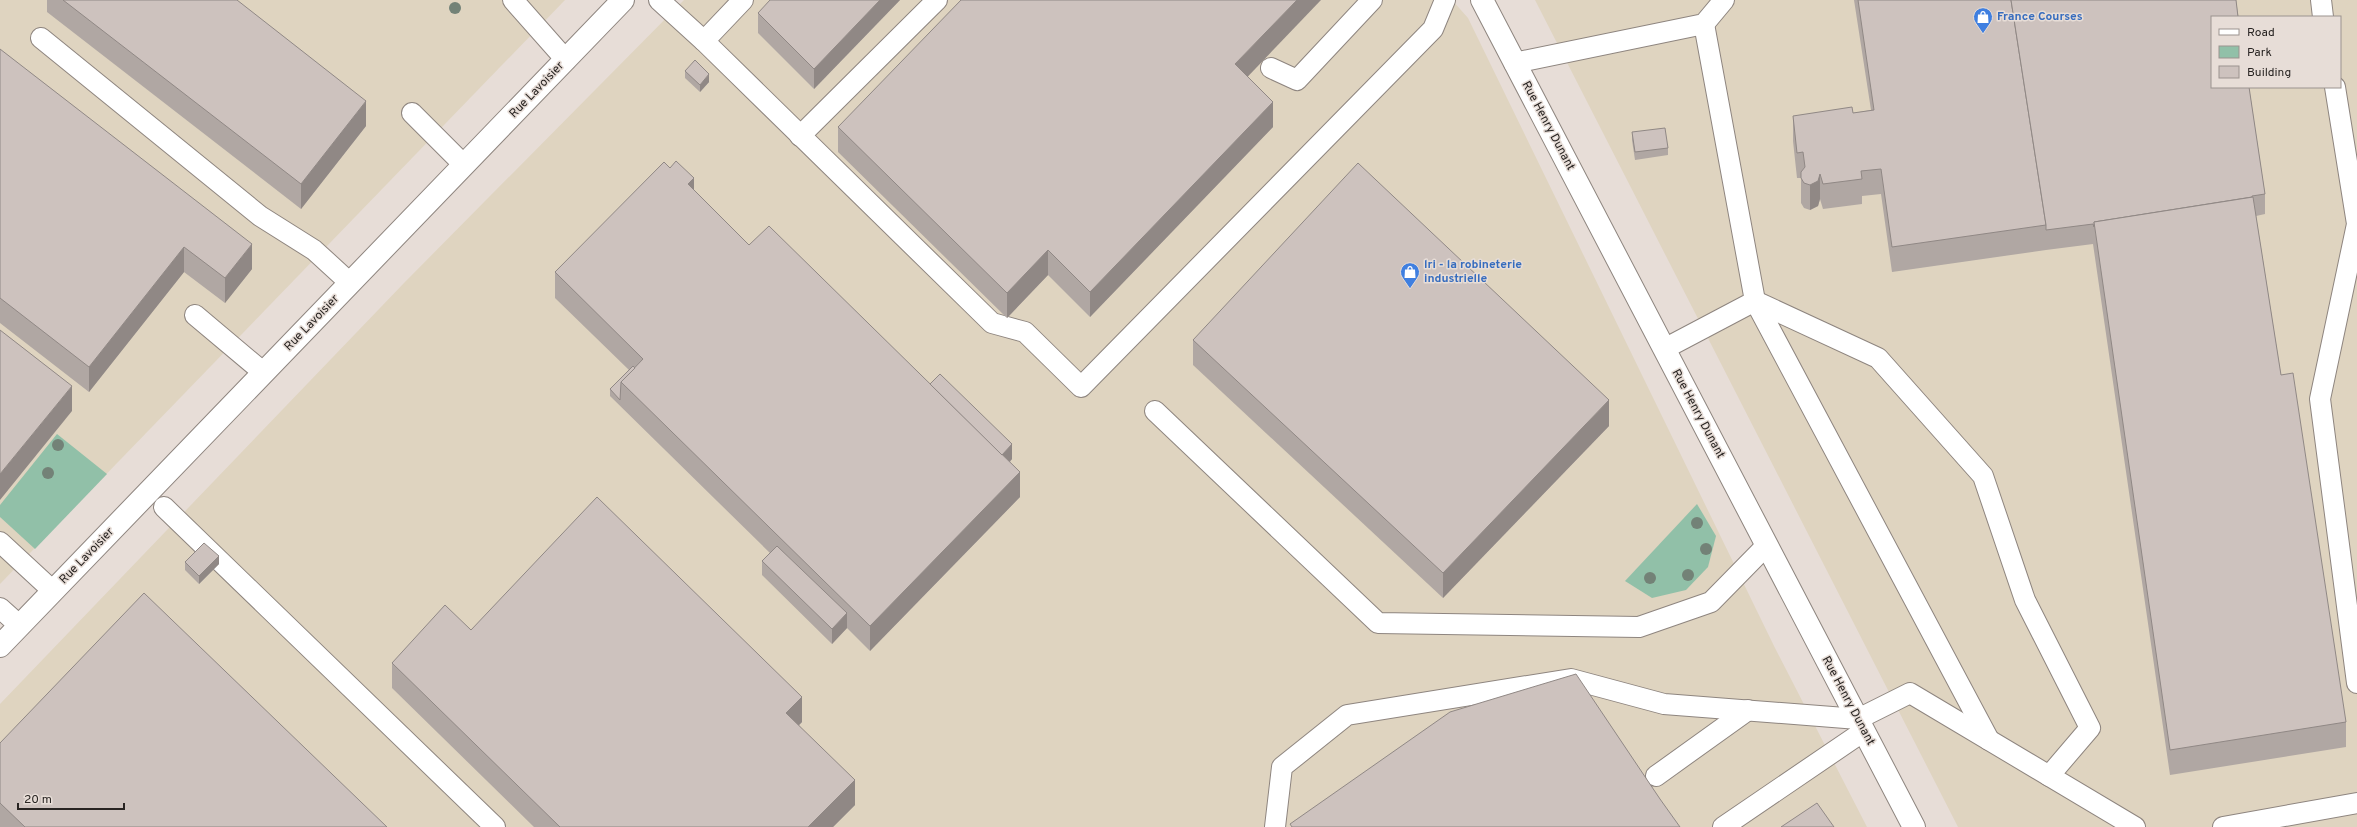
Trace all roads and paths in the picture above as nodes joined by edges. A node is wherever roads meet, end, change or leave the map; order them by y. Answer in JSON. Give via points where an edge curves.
{"nodes":[{"id":1,"x":513,"y":0,"type":"edge"},
{"id":2,"x":623,"y":0,"type":"edge"},
{"id":3,"x":659,"y":0,"type":"edge"},
{"id":4,"x":743,"y":0,"type":"edge"},
{"id":5,"x":937,"y":0,"type":"edge"},
{"id":6,"x":1372,"y":0,"type":"edge"},
{"id":7,"x":1445,"y":0,"type":"edge"},
{"id":8,"x":1482,"y":0,"type":"edge"},
{"id":9,"x":1724,"y":0,"type":"edge"},
{"id":10,"x":2321,"y":0,"type":"edge"},
{"id":11,"x":2323,"y":16,"type":"edge"},
{"id":12,"x":1704,"y":24,"type":"junction"},
{"id":13,"x":41,"y":38,"type":"dead end"},
{"id":14,"x":704,"y":41,"type":"junction"},
{"id":15,"x":566,"y":60,"type":"junction"},
{"id":16,"x":1514,"y":62,"type":"junction"},
{"id":17,"x":1271,"y":68,"type":"dead end"},
{"id":18,"x":2335,"y":88,"type":"edge"},
{"id":19,"x":412,"y":113,"type":"dead end"},
{"id":20,"x":800,"y":136,"type":"junction"},
{"id":21,"x":464,"y":165,"type":"junction"},
{"id":22,"x":350,"y":283,"type":"junction"},
{"id":23,"x":1755,"y":301,"type":"junction"},
{"id":24,"x":195,"y":315,"type":"dead end"},
{"id":25,"x":1664,"y":348,"type":"junction"},
{"id":26,"x":264,"y":373,"type":"junction"},
{"id":27,"x":1155,"y":411,"type":"dead end"},
{"id":28,"x":164,"y":507,"type":"dead end"},
{"id":29,"x":0,"y":542,"type":"edge"},
{"id":30,"x":1767,"y":545,"type":"junction"},
{"id":31,"x":53,"y":591,"type":"junction"},
{"id":32,"x":0,"y":608,"type":"edge"},
{"id":33,"x":20,"y":626,"type":"junction"},
{"id":34,"x":0,"y":646,"type":"edge"},
{"id":35,"x":2357,"y":683,"type":"edge"},
{"id":36,"x":1748,"y":710,"type":"junction"},
{"id":37,"x":1861,"y":725,"type":"junction"},
{"id":38,"x":1989,"y":740,"type":"junction"},
{"id":39,"x":1656,"y":776,"type":"dead end"},
{"id":40,"x":2049,"y":776,"type":"junction"},
{"id":41,"x":2357,"y":803,"type":"edge"},
{"id":42,"x":495,"y":827,"type":"edge"},
{"id":43,"x":1275,"y":827,"type":"edge"},
{"id":44,"x":1722,"y":827,"type":"edge"},
{"id":45,"x":1914,"y":827,"type":"edge"},
{"id":46,"x":2135,"y":827,"type":"edge"},
{"id":47,"x":2223,"y":827,"type":"edge"}],
"edges":[{"from":1,"to":15,"type":"lane"},
{"from":2,"to":15,"type":"street","name":"Rue Lavoisier"},
{"from":3,"to":14,"type":"lane"},
{"from":4,"to":14,"type":"lane"},
{"from":5,"to":20,"type":"lane"},
{"from":6,"to":17,"type":"lane","via":[[1297,80]]},
{"from":7,"to":20,"type":"lane","via":[[1433,29],[1081,387],[1025,332],[992,323]]},
{"from":8,"to":16,"type":"street","name":"Rue Henry Dunant"},
{"from":9,"to":12,"type":"lane"},
{"from":10,"to":11,"type":"lane"},
{"from":12,"to":16,"type":"lane"},
{"from":12,"to":23,"type":"lane"},
{"from":13,"to":22,"type":"lane","via":[[260,216],[314,250]]},
{"from":14,"to":20,"type":"lane"},
{"from":15,"to":21,"type":"street","name":"Rue Lavoisier"},
{"from":16,"to":25,"type":"street","name":"Rue Henry Dunant"},
{"from":18,"to":35,"type":"lane","via":[[2356,224],[2320,399]]},
{"from":19,"to":21,"type":"lane"},
{"from":21,"to":22,"type":"street","name":"Rue Lavoisier"},
{"from":22,"to":26,"type":"street","name":"Rue Lavoisier"},
{"from":23,"to":25,"type":"lane"},
{"from":23,"to":38,"type":"lane"},
{"from":23,"to":40,"type":"lane","via":[[1878,358],[1983,476],[2025,600],[2090,728]]},
{"from":24,"to":26,"type":"lane"},
{"from":25,"to":30,"type":"street","name":"Rue Henry Dunant"},
{"from":26,"to":31,"type":"street","name":"Rue Lavoisier"},
{"from":27,"to":30,"type":"lane","via":[[1378,623],[1639,628],[1711,602]]},
{"from":28,"to":42,"type":"lane"},
{"from":29,"to":31,"type":"lane"},
{"from":30,"to":37,"type":"street","name":"Rue Henry Dunant"},
{"from":31,"to":33,"type":"street","name":"Rue Lavoisier"},
{"from":32,"to":33,"type":"lane"},
{"from":33,"to":34,"type":"street","name":"Rue Lavoisier"},
{"from":36,"to":37,"type":"lane"},
{"from":36,"to":39,"type":"lane"},
{"from":36,"to":43,"type":"lane","via":[[1664,704],[1571,679],[1347,715],[1282,767]]},
{"from":37,"to":38,"type":"lane","via":[[1910,693]]},
{"from":37,"to":44,"type":"lane"},
{"from":37,"to":45,"type":"street","name":"Rue Henry Dunant"},
{"from":38,"to":40,"type":"lane"},
{"from":40,"to":46,"type":"lane"},
{"from":41,"to":47,"type":"lane"}]}
